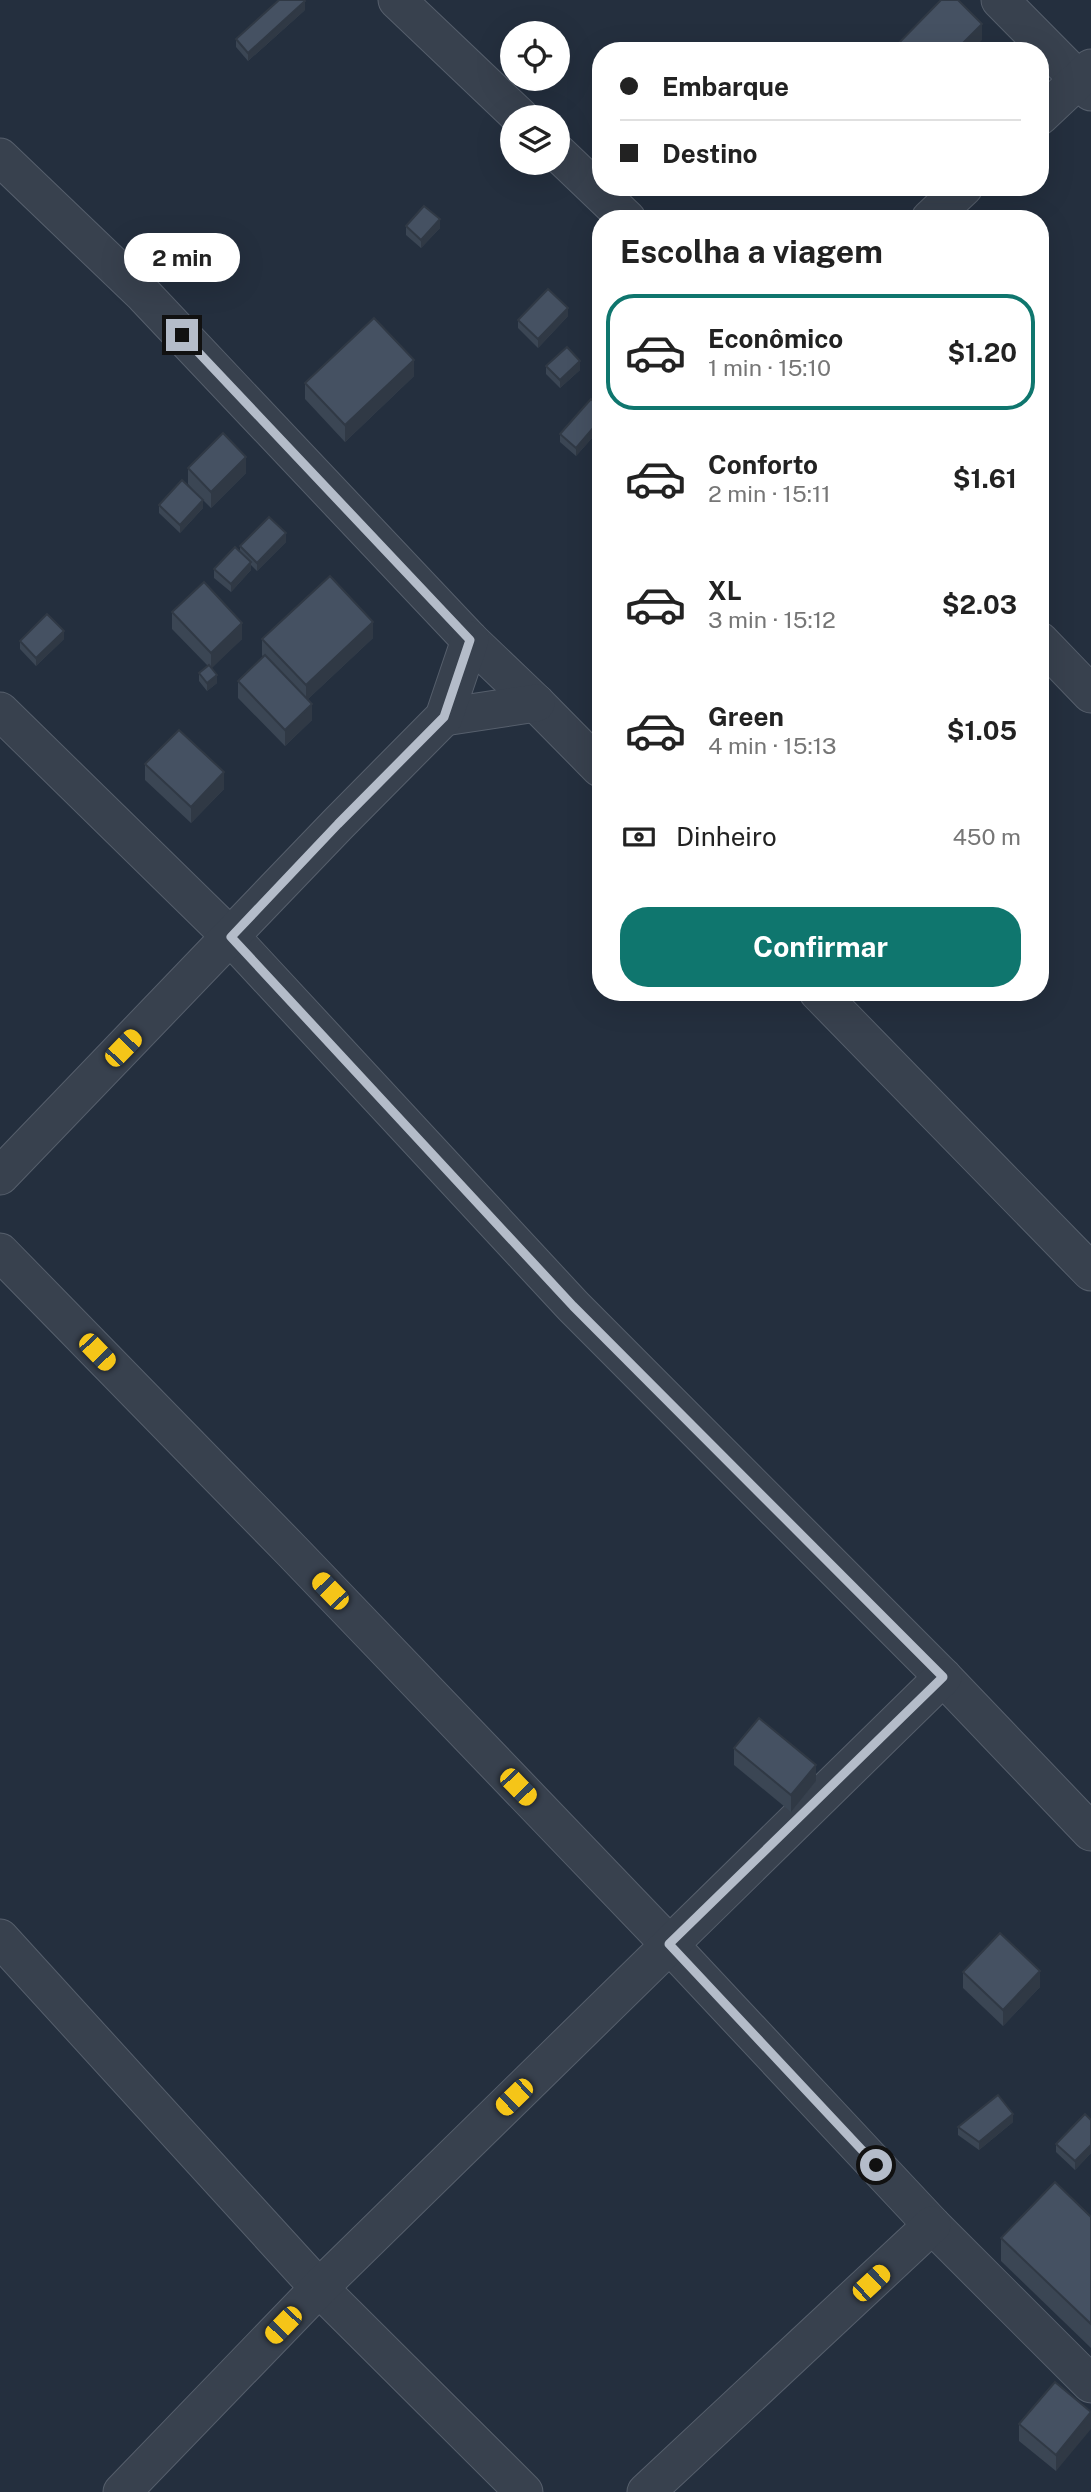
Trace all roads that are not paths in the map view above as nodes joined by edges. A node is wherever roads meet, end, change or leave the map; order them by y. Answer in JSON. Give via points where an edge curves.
{"nodes":[{"id":1,"x":397,"y":0,"type":"edge"},
{"id":2,"x":1000,"y":0,"type":"edge"},
{"id":3,"x":1046,"y":42,"type":"edge"},
{"id":4,"x":1049,"y":44,"type":"edge"},
{"id":5,"x":1087,"y":79,"type":"edge"},
{"id":6,"x":507,"y":105,"type":"edge"},
{"id":7,"x":1049,"y":109,"type":"edge"},
{"id":8,"x":0,"y":157,"type":"edge"},
{"id":9,"x":570,"y":164,"type":"edge"},
{"id":10,"x":592,"y":186,"type":"edge"},
{"id":11,"x":603,"y":196,"type":"edge"},
{"id":12,"x":954,"y":196,"type":"edge"},
{"id":13,"x":618,"y":210,"type":"edge"},
{"id":14,"x":940,"y":210,"type":"edge"},
{"id":15,"x":470,"y":640,"type":"junction"},
{"id":16,"x":1049,"y":650,"type":"edge"},
{"id":17,"x":1091,"y":694,"type":"edge"},
{"id":18,"x":536,"y":703,"type":"junction"},
{"id":19,"x":0,"y":711,"type":"edge"},
{"id":20,"x":444,"y":717,"type":"junction"},
{"id":21,"x":592,"y":760,"type":"edge"},
{"id":22,"x":231,"y":937,"type":"junction"},
{"id":23,"x":827,"y":1001,"type":"edge"},
{"id":24,"x":0,"y":1176,"type":"edge"},
{"id":25,"x":0,"y":1252,"type":"edge"},
{"id":26,"x":1091,"y":1272,"type":"edge"},
{"id":27,"x":943,"y":1677,"type":"junction"},
{"id":28,"x":1091,"y":1832,"type":"edge"},
{"id":29,"x":0,"y":1938,"type":"edge"},
{"id":30,"x":669,"y":1944,"type":"junction"},
{"id":31,"x":932,"y":2225,"type":"junction"},
{"id":32,"x":319,"y":2288,"type":"junction"},
{"id":33,"x":1091,"y":2385,"type":"edge"},
{"id":34,"x":122,"y":2492,"type":"edge"},
{"id":35,"x":524,"y":2492,"type":"edge"},
{"id":36,"x":646,"y":2492,"type":"edge"}],
"edges":[{"from":1,"to":6,"type":"street"},
{"from":2,"to":3,"type":"street"},
{"from":4,"to":5,"type":"street"},
{"from":5,"to":7,"type":"street"},
{"from":8,"to":15,"type":"street","via":[[144,295]]},
{"from":9,"to":10,"type":"street"},
{"from":11,"to":13,"type":"street"},
{"from":12,"to":14,"type":"street"},
{"from":15,"to":18,"type":"street"},
{"from":15,"to":20,"type":"street"},
{"from":16,"to":17,"type":"street"},
{"from":18,"to":20,"type":"street"},
{"from":18,"to":21,"type":"street"},
{"from":19,"to":22,"type":"street"},
{"from":20,"to":22,"type":"street"},
{"from":22,"to":24,"type":"street"},
{"from":22,"to":27,"type":"street","via":[[573,1306]]},
{"from":23,"to":26,"type":"street"},
{"from":25,"to":30,"type":"street"},
{"from":27,"to":28,"type":"street"},
{"from":27,"to":30,"type":"street"},
{"from":29,"to":32,"type":"street"},
{"from":30,"to":31,"type":"street"},
{"from":30,"to":32,"type":"street"},
{"from":31,"to":33,"type":"street"},
{"from":31,"to":36,"type":"street"},
{"from":32,"to":34,"type":"street"},
{"from":32,"to":35,"type":"street"}]}
